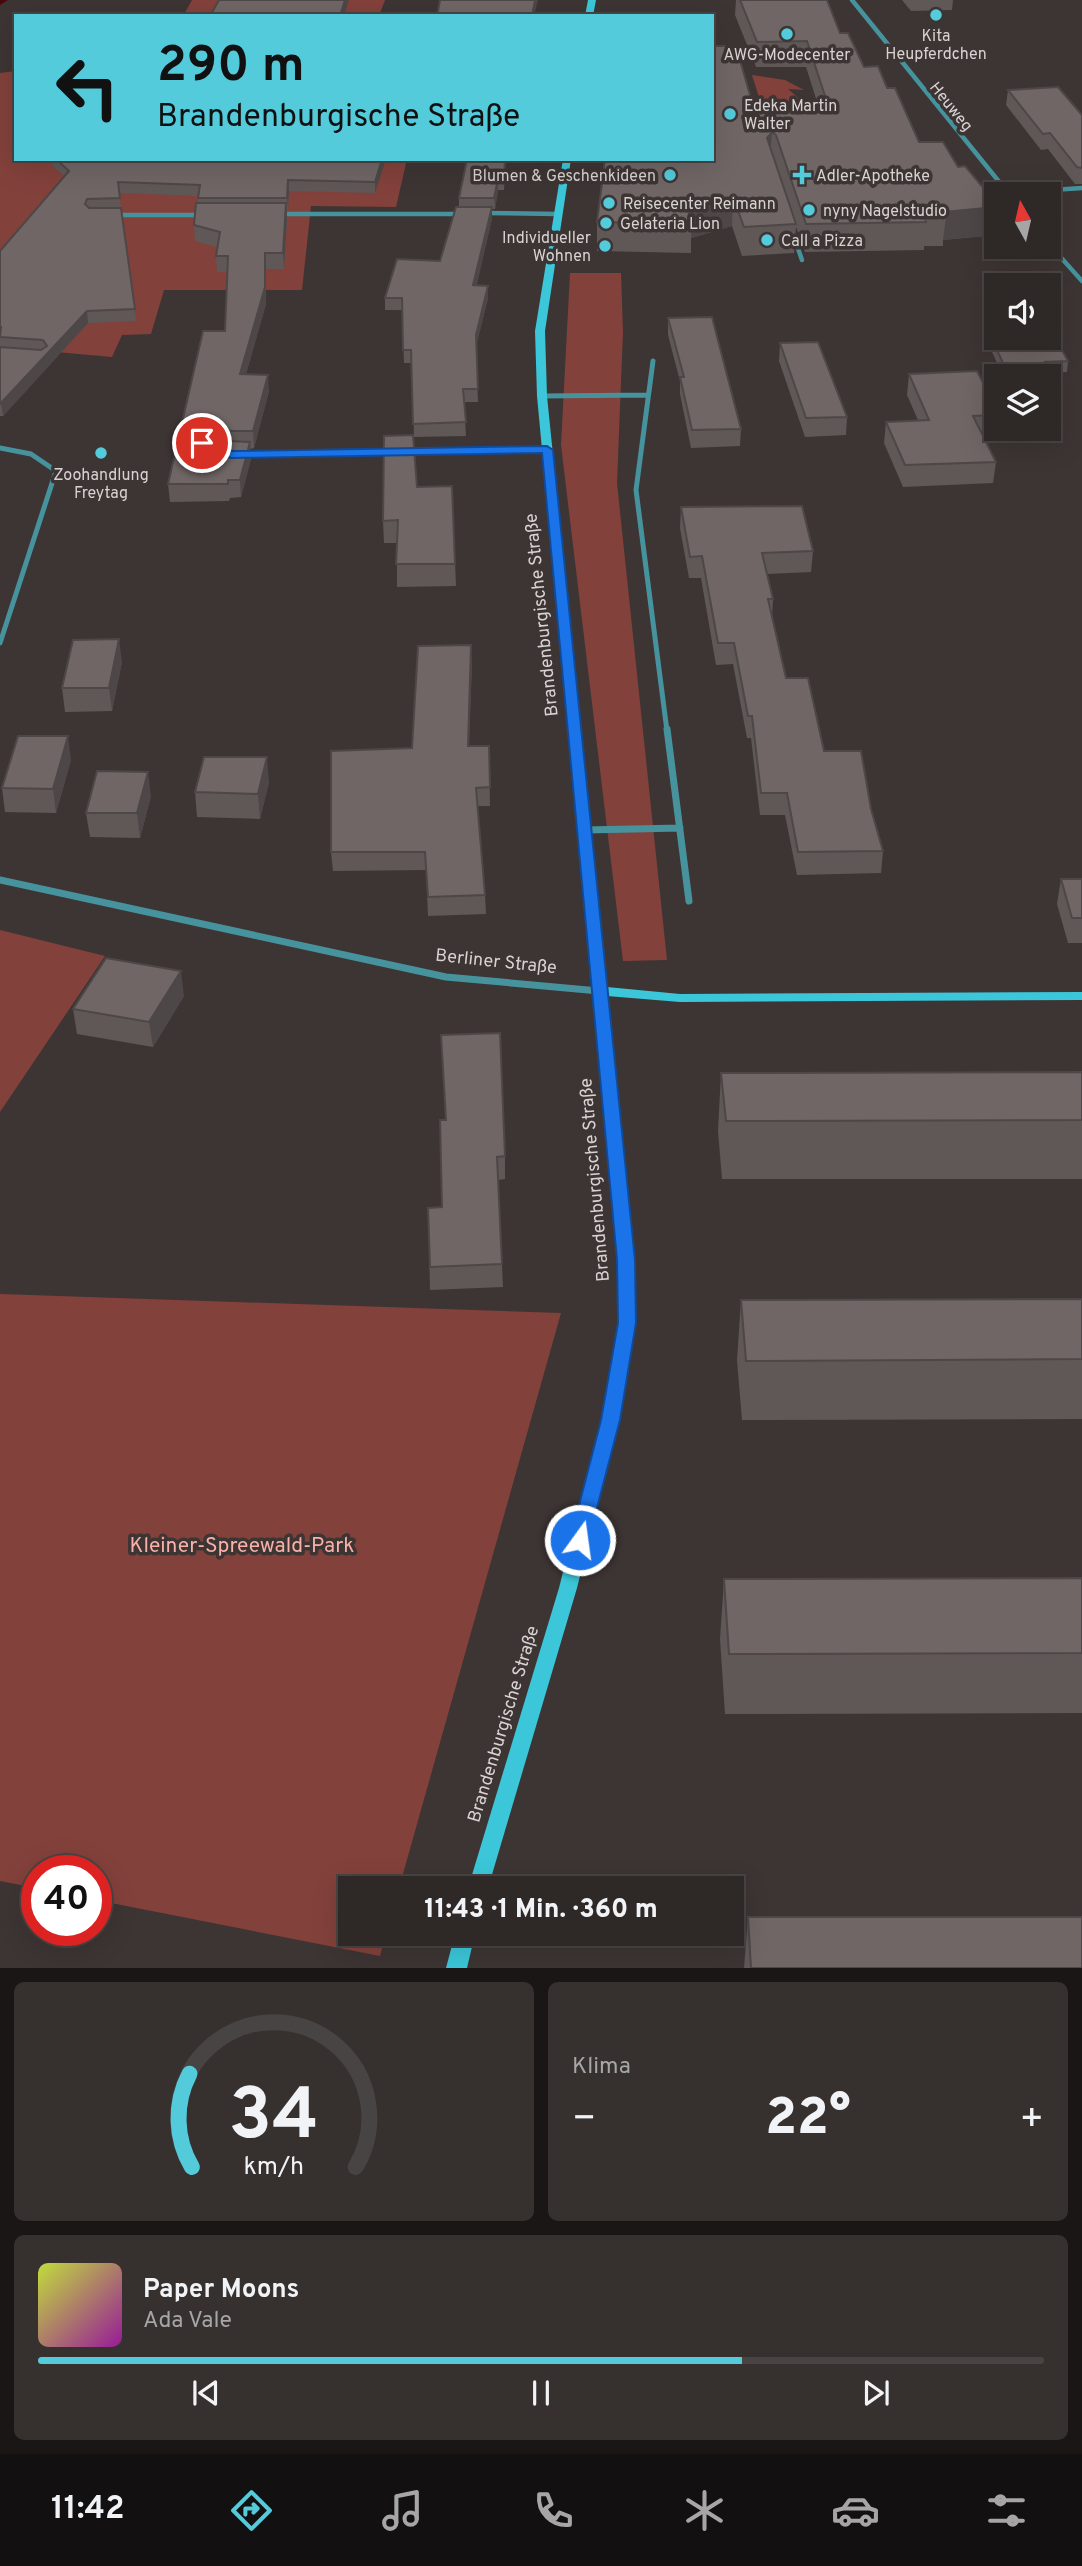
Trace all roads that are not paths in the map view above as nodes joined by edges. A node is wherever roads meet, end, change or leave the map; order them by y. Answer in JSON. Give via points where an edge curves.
{"nodes":[{"id":1,"x":852,"y":0,"type":"edge"},
{"id":2,"x":568,"y":161,"type":"edge"},
{"id":3,"x":999,"y":182,"type":"edge"},
{"id":4,"x":1082,"y":188,"type":"edge"},
{"id":5,"x":1061,"y":190,"type":"edge"},
{"id":6,"x":266,"y":214,"type":"edge"},
{"id":7,"x":558,"y":214,"type":"junction"},
{"id":8,"x":103,"y":215,"type":"edge"},
{"id":9,"x":215,"y":215,"type":"edge"},
{"id":10,"x":791,"y":228,"type":"edge"},
{"id":11,"x":1061,"y":258,"type":"edge"},
{"id":12,"x":802,"y":260,"type":"dead end"},
{"id":13,"x":1082,"y":281,"type":"edge"},
{"id":14,"x":653,"y":361,"type":"dead end"},
{"id":15,"x":648,"y":395,"type":"junction"},
{"id":16,"x":542,"y":396,"type":"junction"},
{"id":17,"x":0,"y":448,"type":"edge"},
{"id":18,"x":547,"y":450,"type":"junction"},
{"id":19,"x":231,"y":454,"type":"edge"},
{"id":20,"x":0,"y":643,"type":"edge"},
{"id":21,"x":680,"y":828,"type":"junction"},
{"id":22,"x":586,"y":830,"type":"junction"},
{"id":23,"x":0,"y":880,"type":"edge"},
{"id":24,"x":689,"y":901,"type":"dead end"},
{"id":25,"x":599,"y":991,"type":"junction"},
{"id":26,"x":1082,"y":996,"type":"edge"},
{"id":27,"x":482,"y":1876,"type":"edge"},
{"id":28,"x":462,"y":1946,"type":"edge"},
{"id":29,"x":456,"y":1968,"type":"edge"}],
"edges":[{"from":1,"to":3,"type":"street","name":"Heuweg"},
{"from":2,"to":7,"type":"street","name":"Brandenburgische Straße"},
{"from":4,"to":5,"type":"street","name":"Heuweg"},
{"from":6,"to":7,"type":"street"},
{"from":7,"to":16,"type":"street","name":"Brandenburgische Straße","via":[[540,331]]},
{"from":8,"to":9,"type":"street"},
{"from":10,"to":12,"type":"street"},
{"from":11,"to":13,"type":"street"},
{"from":14,"to":15,"type":"street"},
{"from":15,"to":16,"type":"street"},
{"from":15,"to":21,"type":"street","via":[[636,490]]},
{"from":16,"to":18,"type":"street","name":"Brandenburgische Straße"},
{"from":17,"to":20,"type":"street","via":[[31,454],[56,471]]},
{"from":18,"to":19,"type":"street"},
{"from":18,"to":22,"type":"street","name":"Brandenburgische Straße"},
{"from":21,"to":22,"type":"street"},
{"from":21,"to":24,"type":"street"},
{"from":22,"to":25,"type":"street","name":"Brandenburgische Straße"},
{"from":23,"to":25,"type":"street","name":"Berliner Straße","via":[[446,977]]},
{"from":25,"to":26,"type":"street","name":"Berliner Straße","via":[[681,998]]},
{"from":25,"to":27,"type":"street","name":"Brandenburgische Straße","via":[[626,1260],[627,1323],[610,1420],[568,1588]]},
{"from":28,"to":29,"type":"street"}]}
